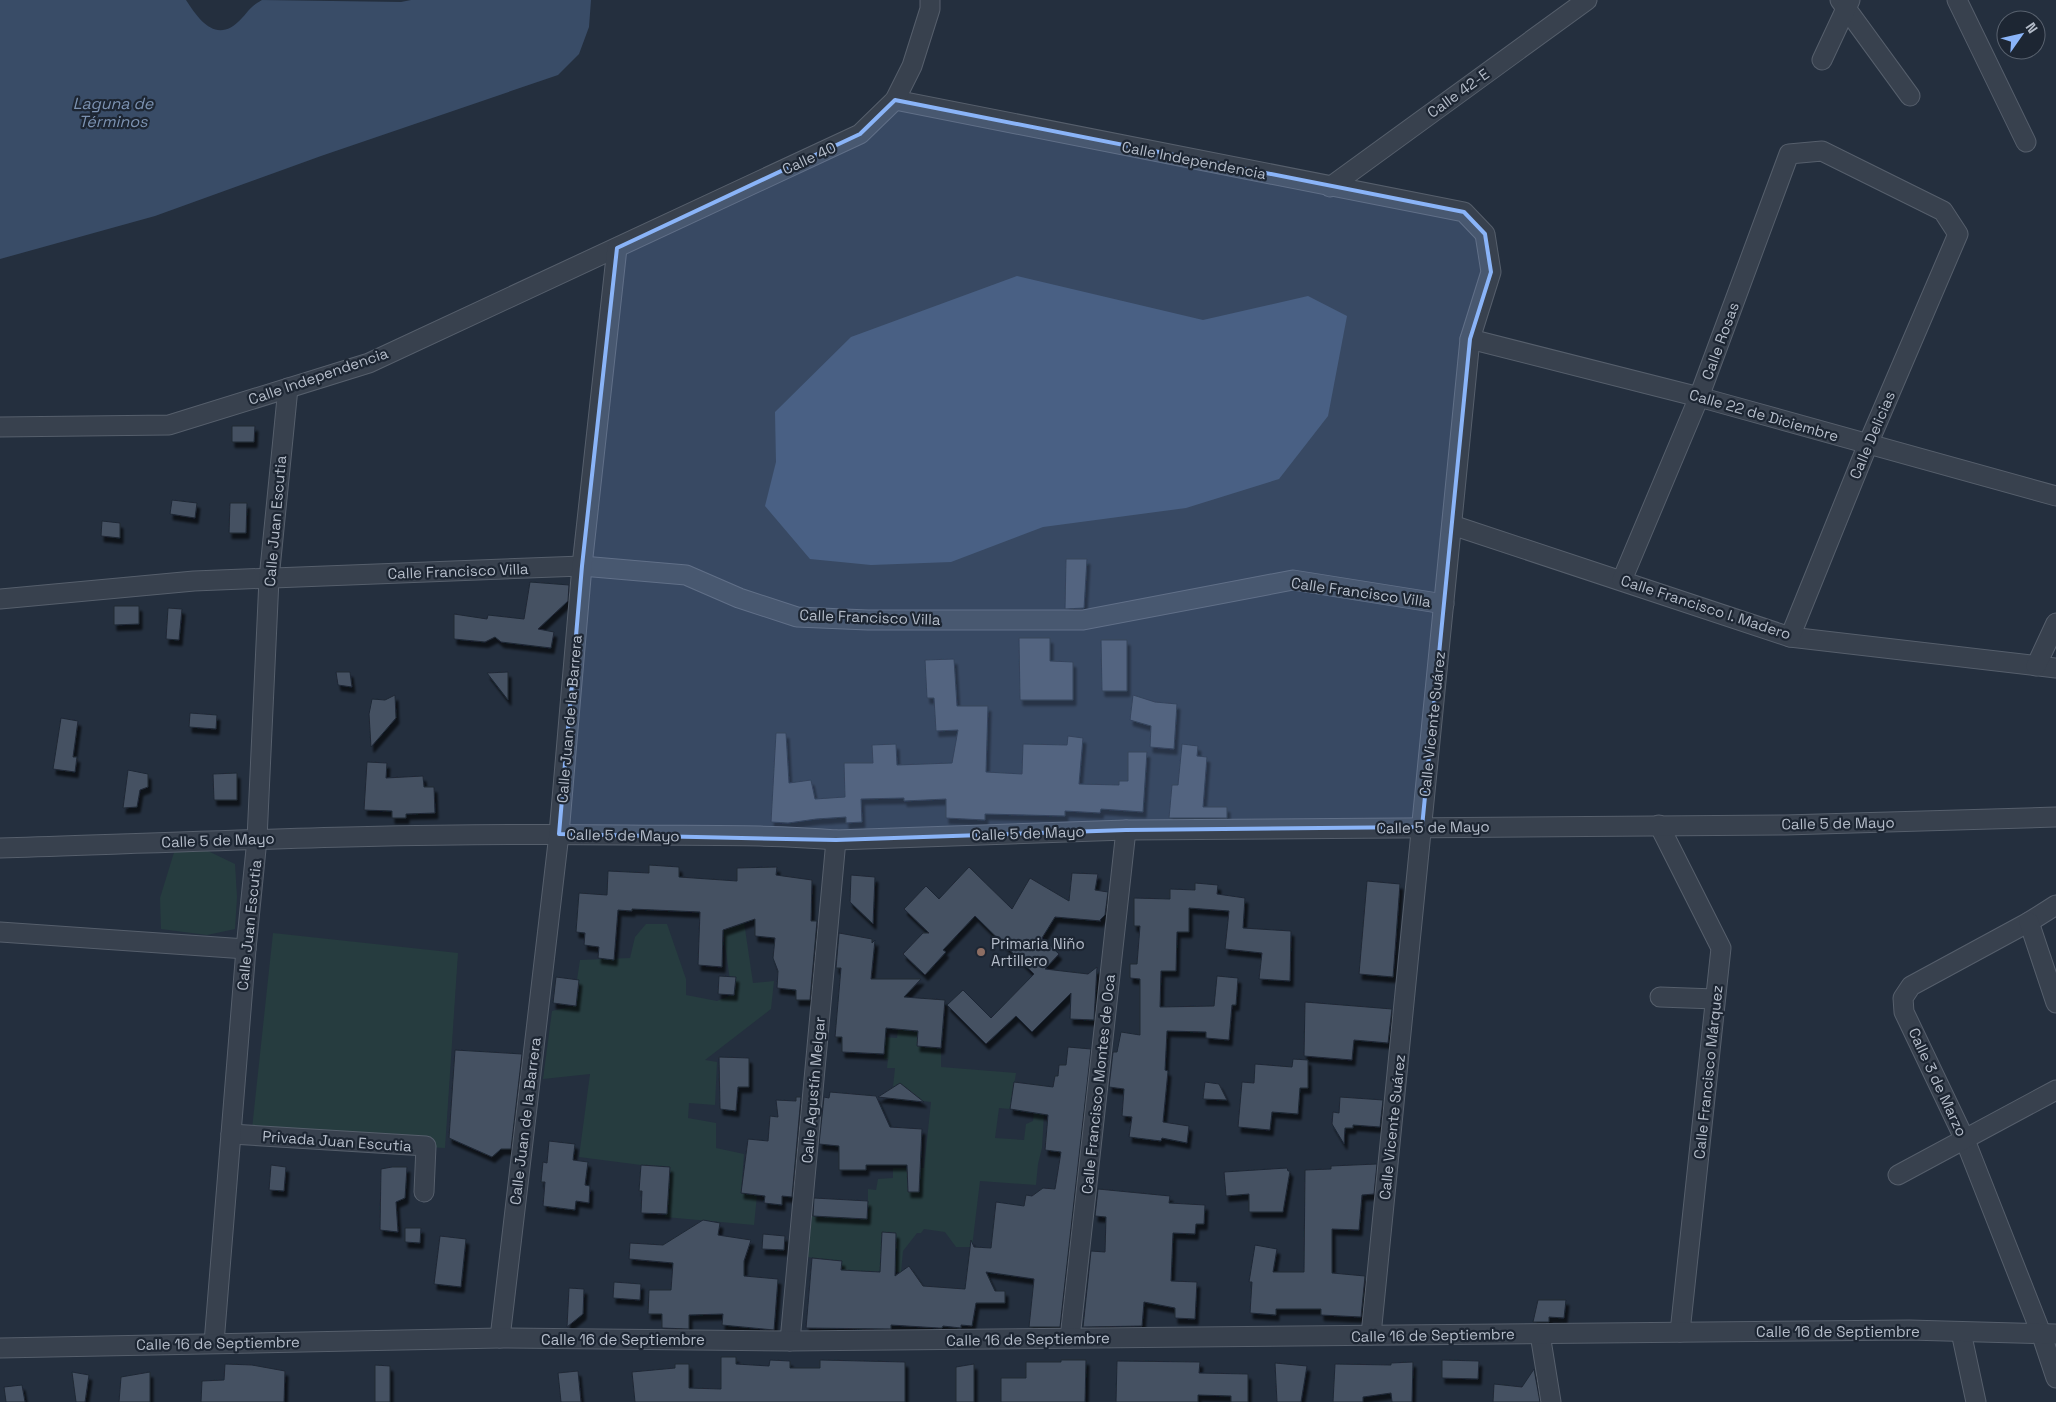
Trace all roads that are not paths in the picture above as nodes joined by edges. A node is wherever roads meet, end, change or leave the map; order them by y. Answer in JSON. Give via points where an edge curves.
{"nodes":[{"id":1,"x":930,"y":0,"type":"edge"},
{"id":2,"x":1587,"y":0,"type":"edge"},
{"id":3,"x":1957,"y":0,"type":"edge"},
{"id":4,"x":1845,"y":2,"type":"edge"},
{"id":5,"x":1822,"y":60,"type":"dead end"},
{"id":6,"x":1910,"y":96,"type":"dead end"},
{"id":7,"x":896,"y":100,"type":"junction"},
{"id":8,"x":2026,"y":142,"type":"dead end"},
{"id":9,"x":1789,"y":154,"type":"joint"},
{"id":10,"x":1330,"y":187,"type":"junction"},
{"id":11,"x":1485,"y":234,"type":"joint"},
{"id":12,"x":617,"y":248,"type":"junction"},
{"id":13,"x":1470,"y":339,"type":"junction"},
{"id":14,"x":288,"y":388,"type":"junction"},
{"id":15,"x":1699,"y":397,"type":"junction"},
{"id":16,"x":0,"y":427,"type":"edge"},
{"id":17,"x":1868,"y":444,"type":"junction"},
{"id":18,"x":2056,"y":496,"type":"edge"},
{"id":19,"x":1452,"y":525,"type":"junction"},
{"id":20,"x":582,"y":566,"type":"junction"},
{"id":21,"x":269,"y":579,"type":"junction"},
{"id":22,"x":1622,"y":580,"type":"junction"},
{"id":23,"x":0,"y":599,"type":"edge"},
{"id":24,"x":1444,"y":604,"type":"junction"},
{"id":25,"x":2056,"y":623,"type":"edge"},
{"id":26,"x":1790,"y":636,"type":"junction"},
{"id":27,"x":2036,"y":666,"type":"junction"},
{"id":28,"x":2056,"y":668,"type":"edge"},
{"id":29,"x":2056,"y":818,"type":"edge"},
{"id":30,"x":1659,"y":825,"type":"junction"},
{"id":31,"x":1422,"y":827,"type":"junction"},
{"id":32,"x":1126,"y":830,"type":"junction"},
{"id":33,"x":560,"y":834,"type":"junction"},
{"id":34,"x":257,"y":839,"type":"junction"},
{"id":35,"x":836,"y":840,"type":"junction"},
{"id":36,"x":0,"y":848,"type":"edge"},
{"id":37,"x":2056,"y":905,"type":"edge"},
{"id":38,"x":2029,"y":922,"type":"junction"},
{"id":39,"x":0,"y":932,"type":"edge"},
{"id":40,"x":246,"y":949,"type":"junction"},
{"id":41,"x":1660,"y":997,"type":"dead end"},
{"id":42,"x":1715,"y":999,"type":"junction"},
{"id":43,"x":2056,"y":1003,"type":"edge"},
{"id":44,"x":2056,"y":1090,"type":"edge"},
{"id":45,"x":231,"y":1134,"type":"junction"},
{"id":46,"x":1965,"y":1140,"type":"junction"},
{"id":47,"x":1898,"y":1175,"type":"dead end"},
{"id":48,"x":424,"y":1192,"type":"dead end"},
{"id":49,"x":1680,"y":1332,"type":"junction"},
{"id":50,"x":1961,"y":1332,"type":"junction"},
{"id":51,"x":2049,"y":1333,"type":"edge"},
{"id":52,"x":1540,"y":1334,"type":"junction"},
{"id":53,"x":1372,"y":1335,"type":"junction"},
{"id":54,"x":500,"y":1338,"type":"junction"},
{"id":55,"x":1070,"y":1338,"type":"junction"},
{"id":56,"x":790,"y":1341,"type":"junction"},
{"id":57,"x":214,"y":1343,"type":"junction"},
{"id":58,"x":0,"y":1348,"type":"edge"},
{"id":59,"x":2056,"y":1378,"type":"edge"},
{"id":60,"x":1551,"y":1402,"type":"edge"},
{"id":61,"x":1976,"y":1402,"type":"edge"}],
"edges":[{"from":1,"to":7,"type":"street","name":"Calle 40","via":[[912,66]]},
{"from":2,"to":10,"type":"street","name":"Calle 42-E"},
{"from":3,"to":8,"type":"street"},
{"from":4,"to":5,"type":"street"},
{"from":4,"to":6,"type":"street"},
{"from":7,"to":10,"type":"street","name":"Calle Independencia"},
{"from":7,"to":12,"type":"street","name":"Calle 40","via":[[860,134]]},
{"from":9,"to":15,"type":"street","name":"Calle Rosas"},
{"from":9,"to":17,"type":"street","name":"Calle Delicias","via":[[1822,151],[1943,211],[1958,234]]},
{"from":10,"to":11,"type":"street","name":"Calle Independencia","via":[[1464,212]]},
{"from":11,"to":13,"type":"street","name":"Calle Vicente Suárez","via":[[1491,272]]},
{"from":12,"to":14,"type":"street","name":"Calle Independencia","via":[[369,363]]},
{"from":12,"to":20,"type":"street","name":"Calle Juan de la Barrera"},
{"from":13,"to":15,"type":"street","name":"Calle 22 de Diciembre"},
{"from":13,"to":19,"type":"street","name":"Calle Vicente Suárez"},
{"from":14,"to":16,"type":"street","name":"Calle Independencia","via":[[168,424]]},
{"from":14,"to":21,"type":"street","name":"Calle Juan Escutia"},
{"from":15,"to":17,"type":"street","name":"Calle 22 de Diciembre"},
{"from":15,"to":22,"type":"street","name":"Calle Rosas"},
{"from":17,"to":18,"type":"street","name":"Calle 22 de Diciembre"},
{"from":17,"to":26,"type":"street","name":"Calle Delicias"},
{"from":19,"to":22,"type":"street","name":"Calle Francisco I. Madero"},
{"from":19,"to":24,"type":"street","name":"Calle Vicente Suárez"},
{"from":20,"to":21,"type":"street","name":"Calle Francisco Villa"},
{"from":20,"to":24,"type":"street","name":"Calle Francisco Villa","via":[[686,575],[738,598],[797,617],[1083,620],[1293,580]]},
{"from":20,"to":33,"type":"street","name":"Calle Juan de la Barrera"},
{"from":21,"to":23,"type":"street","name":"Calle Francisco Villa","via":[[194,581]]},
{"from":21,"to":34,"type":"street","name":"Calle Juan Escutia"},
{"from":22,"to":26,"type":"street","name":"Calle Francisco I. Madero"},
{"from":24,"to":31,"type":"street","name":"Calle Vicente Suárez"},
{"from":25,"to":27,"type":"street"},
{"from":26,"to":27,"type":"street","name":"Calle Francisco I. Madero"},
{"from":27,"to":28,"type":"street","name":"Calle Francisco I. Madero"},
{"from":29,"to":30,"type":"street","name":"Calle 5 de Mayo"},
{"from":30,"to":31,"type":"street","name":"Calle 5 de Mayo"},
{"from":30,"to":42,"type":"street","name":"Calle Francisco Márquez","via":[[1720,948]]},
{"from":31,"to":32,"type":"street","name":"Calle 5 de Mayo"},
{"from":31,"to":53,"type":"street","name":"Calle Vicente Suárez"},
{"from":32,"to":35,"type":"street","name":"Calle 5 de Mayo"},
{"from":32,"to":55,"type":"street","name":"Calle Francisco Montes de Oca"},
{"from":33,"to":34,"type":"street","name":"Calle 5 de Mayo"},
{"from":33,"to":35,"type":"street","name":"Calle 5 de Mayo"},
{"from":33,"to":54,"type":"street","name":"Calle Juan de la Barrera"},
{"from":34,"to":36,"type":"street","name":"Calle 5 de Mayo"},
{"from":34,"to":40,"type":"street","name":"Calle Juan Escutia"},
{"from":35,"to":56,"type":"street","name":"Calle Agustín Melgar"},
{"from":37,"to":38,"type":"street","name":"Calle 3 de Marzo"},
{"from":38,"to":43,"type":"street"},
{"from":38,"to":46,"type":"street","name":"Calle 3 de Marzo","via":[[1911,986],[1903,998],[1904,1012]]},
{"from":39,"to":40,"type":"street"},
{"from":40,"to":45,"type":"street","name":"Calle Juan Escutia"},
{"from":41,"to":42,"type":"street"},
{"from":42,"to":49,"type":"street","name":"Calle Francisco Márquez"},
{"from":44,"to":46,"type":"street"},
{"from":45,"to":48,"type":"street","name":"Privada Juan Escutia","via":[[426,1146]]},
{"from":45,"to":57,"type":"street","name":"Calle Juan Escutia"},
{"from":46,"to":47,"type":"street"},
{"from":46,"to":51,"type":"street","name":"Calle 3 de Marzo"},
{"from":49,"to":50,"type":"street","name":"Calle 16 de Septiembre"},
{"from":49,"to":52,"type":"street","name":"Calle 16 de Septiembre"},
{"from":50,"to":51,"type":"street","name":"Calle 16 de Septiembre"},
{"from":50,"to":61,"type":"street"},
{"from":51,"to":59,"type":"street","name":"Calle 3 de Marzo"},
{"from":52,"to":53,"type":"street","name":"Calle 16 de Septiembre"},
{"from":52,"to":60,"type":"street"},
{"from":53,"to":55,"type":"street","name":"Calle 16 de Septiembre"},
{"from":54,"to":56,"type":"street","name":"Calle 16 de Septiembre"},
{"from":54,"to":57,"type":"street","name":"Calle 16 de Septiembre"},
{"from":55,"to":56,"type":"street","name":"Calle 16 de Septiembre"},
{"from":57,"to":58,"type":"street","name":"Calle 16 de Septiembre"}]}
